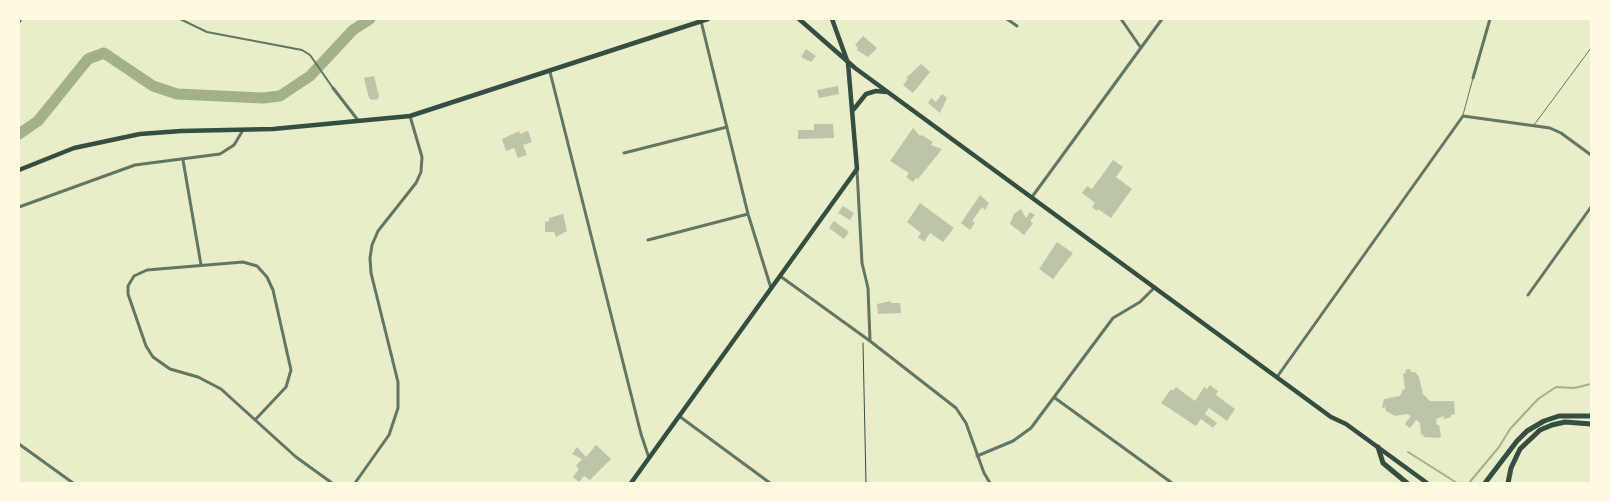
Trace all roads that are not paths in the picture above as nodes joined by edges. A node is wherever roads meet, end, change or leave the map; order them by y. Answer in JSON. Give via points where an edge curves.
{"nodes":[{"id":1,"x":21,"y":19,"type":"edge"},
{"id":2,"x":180,"y":19,"type":"edge"},
{"id":3,"x":708,"y":19,"type":"edge"},
{"id":4,"x":799,"y":19,"type":"edge"},
{"id":5,"x":832,"y":19,"type":"edge"},
{"id":6,"x":1007,"y":19,"type":"edge"},
{"id":7,"x":1121,"y":19,"type":"edge"},
{"id":8,"x":1162,"y":19,"type":"edge"},
{"id":9,"x":1490,"y":19,"type":"edge"},
{"id":10,"x":701,"y":21,"type":"junction"},
{"id":11,"x":19,"y":22,"type":"edge"},
{"id":12,"x":1017,"y":26,"type":"dead end"},
{"id":13,"x":1141,"y":48,"type":"junction"},
{"id":14,"x":1591,"y":48,"type":"edge"},
{"id":15,"x":848,"y":63,"type":"junction"},
{"id":16,"x":550,"y":72,"type":"junction"},
{"id":17,"x":1473,"y":78,"type":"joint"},
{"id":18,"x":333,"y":88,"type":"joint"},
{"id":19,"x":889,"y":92,"type":"junction"},
{"id":20,"x":854,"y":109,"type":"junction"},
{"id":21,"x":410,"y":116,"type":"junction"},
{"id":22,"x":1463,"y":116,"type":"junction"},
{"id":23,"x":357,"y":119,"type":"junction"},
{"id":24,"x":1533,"y":126,"type":"junction"},
{"id":25,"x":727,"y":127,"type":"junction"},
{"id":26,"x":243,"y":130,"type":"junction"},
{"id":27,"x":624,"y":153,"type":"dead end"},
{"id":28,"x":1591,"y":155,"type":"edge"},
{"id":29,"x":183,"y":160,"type":"junction"},
{"id":30,"x":857,"y":169,"type":"junction"},
{"id":31,"x":19,"y":170,"type":"edge"},
{"id":32,"x":1032,"y":198,"type":"junction"},
{"id":33,"x":19,"y":207,"type":"edge"},
{"id":34,"x":1591,"y":207,"type":"edge"},
{"id":35,"x":748,"y":214,"type":"junction"},
{"id":36,"x":648,"y":240,"type":"dead end"},
{"id":37,"x":201,"y":265,"type":"junction"},
{"id":38,"x":780,"y":276,"type":"junction"},
{"id":39,"x":1155,"y":287,"type":"junction"},
{"id":40,"x":771,"y":288,"type":"junction"},
{"id":41,"x":1528,"y":295,"type":"dead end"},
{"id":42,"x":868,"y":339,"type":"junction"},
{"id":43,"x":1277,"y":377,"type":"junction"},
{"id":44,"x":1055,"y":398,"type":"junction"},
{"id":45,"x":679,"y":416,"type":"junction"},
{"id":46,"x":1591,"y":416,"type":"edge"},
{"id":47,"x":255,"y":420,"type":"junction"},
{"id":48,"x":1591,"y":424,"type":"edge"},
{"id":49,"x":19,"y":444,"type":"edge"},
{"id":50,"x":1378,"y":447,"type":"junction"},
{"id":51,"x":977,"y":456,"type":"junction"},
{"id":52,"x":649,"y":458,"type":"junction"},
{"id":53,"x":73,"y":483,"type":"edge"},
{"id":54,"x":332,"y":483,"type":"edge"},
{"id":55,"x":355,"y":483,"type":"edge"},
{"id":56,"x":631,"y":483,"type":"edge"},
{"id":57,"x":770,"y":483,"type":"edge"},
{"id":58,"x":990,"y":483,"type":"edge"},
{"id":59,"x":1172,"y":483,"type":"edge"},
{"id":60,"x":1407,"y":483,"type":"edge"},
{"id":61,"x":1428,"y":483,"type":"edge"},
{"id":62,"x":1485,"y":483,"type":"edge"},
{"id":63,"x":1508,"y":483,"type":"edge"}],
"edges":[{"from":1,"to":11,"type":"street"},
{"from":2,"to":18,"type":"street","via":[[207,32],[302,50],[310,55]]},
{"from":3,"to":10,"type":"main road"},
{"from":4,"to":15,"type":"main road"},
{"from":5,"to":15,"type":"main road"},
{"from":6,"to":12,"type":"street"},
{"from":7,"to":13,"type":"street"},
{"from":8,"to":13,"type":"street"},
{"from":9,"to":17,"type":"street"},
{"from":10,"to":16,"type":"main road"},
{"from":10,"to":25,"type":"street"},
{"from":13,"to":32,"type":"street"},
{"from":14,"to":24,"type":"lane"},
{"from":15,"to":19,"type":"main road"},
{"from":15,"to":20,"type":"main road"},
{"from":16,"to":21,"type":"main road"},
{"from":16,"to":52,"type":"street"},
{"from":17,"to":22,"type":"lane"},
{"from":18,"to":23,"type":"street"},
{"from":19,"to":20,"type":"main road","via":[[866,94]]},
{"from":19,"to":32,"type":"main road"},
{"from":20,"to":30,"type":"main road"},
{"from":21,"to":23,"type":"main road"},
{"from":21,"to":55,"type":"street","via":[[422,157],[421,172],[378,231],[370,258],[398,382],[398,408],[389,435]]},
{"from":22,"to":24,"type":"street"},
{"from":22,"to":43,"type":"street"},
{"from":23,"to":26,"type":"main road"},
{"from":24,"to":28,"type":"street","via":[[1557,131]]},
{"from":25,"to":27,"type":"street"},
{"from":25,"to":35,"type":"street"},
{"from":26,"to":29,"type":"street","via":[[234,145],[220,154]]},
{"from":26,"to":31,"type":"main road","via":[[124,136],[74,148]]},
{"from":29,"to":33,"type":"street","via":[[135,164]]},
{"from":29,"to":37,"type":"street"},
{"from":30,"to":38,"type":"main road"},
{"from":30,"to":42,"type":"street","via":[[862,263],[868,288]]},
{"from":32,"to":39,"type":"main road"},
{"from":34,"to":41,"type":"street"},
{"from":35,"to":36,"type":"street"},
{"from":35,"to":40,"type":"street"},
{"from":37,"to":47,"type":"street","via":[[248,263],[262,271],[272,285],[291,370],[286,387]]},
{"from":37,"to":47,"type":"street","via":[[138,273],[128,286],[129,299],[153,357],[170,369],[216,386]]},
{"from":38,"to":40,"type":"main road"},
{"from":38,"to":42,"type":"street"},
{"from":39,"to":43,"type":"main road"},
{"from":39,"to":44,"type":"street","via":[[1140,302],[1113,318]]},
{"from":40,"to":45,"type":"main road"},
{"from":42,"to":51,"type":"street","via":[[956,408],[966,423]]},
{"from":43,"to":50,"type":"main road"},
{"from":44,"to":51,"type":"street","via":[[1023,434]]},
{"from":44,"to":59,"type":"street"},
{"from":45,"to":52,"type":"main road"},
{"from":45,"to":57,"type":"street"},
{"from":46,"to":62,"type":"highway","via":[[1559,416],[1527,431]]},
{"from":47,"to":54,"type":"street","via":[[296,457]]},
{"from":48,"to":63,"type":"highway","via":[[1566,422],[1540,430],[1520,449]]},
{"from":49,"to":53,"type":"street"},
{"from":50,"to":60,"type":"highway","via":[[1383,463]]},
{"from":50,"to":61,"type":"main road"},
{"from":51,"to":58,"type":"street"},
{"from":52,"to":56,"type":"main road"}]}
